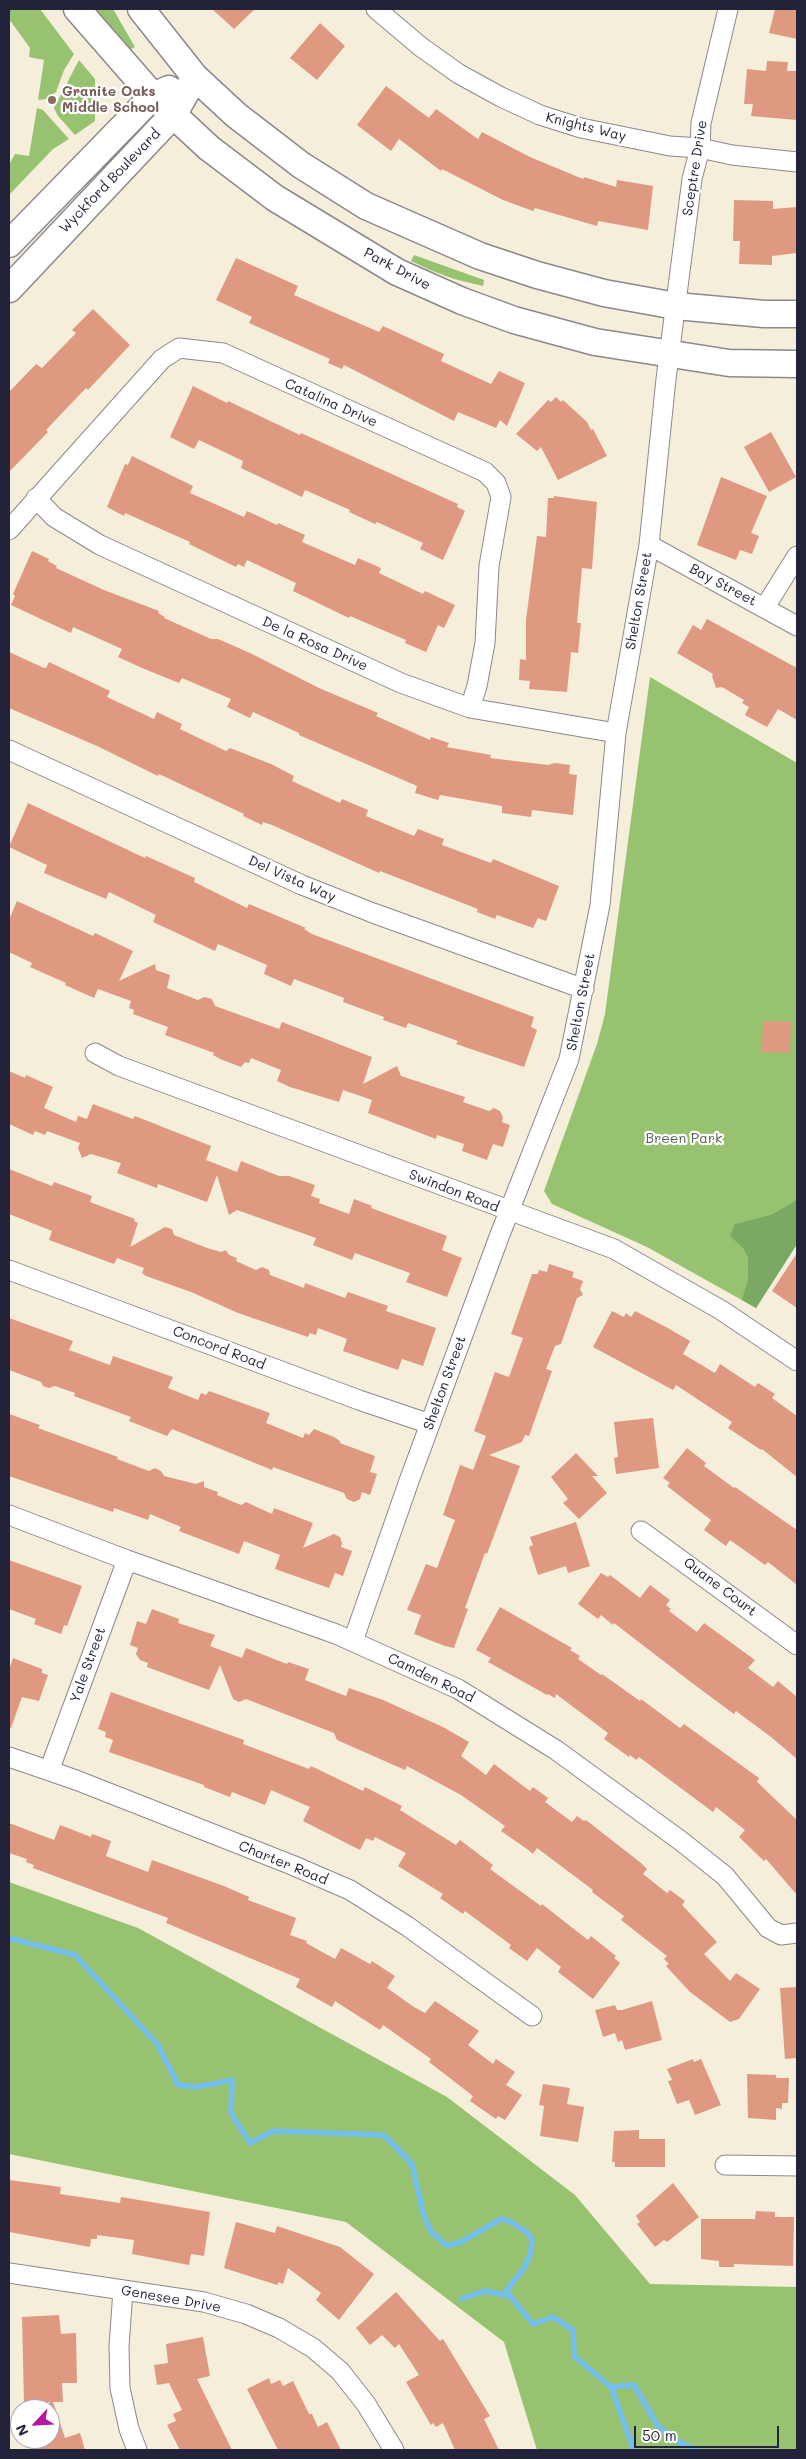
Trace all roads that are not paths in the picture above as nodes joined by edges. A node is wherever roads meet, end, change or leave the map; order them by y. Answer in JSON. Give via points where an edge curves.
{"nodes":[{"id":1,"x":76,"y":9,"type":"edge"},
{"id":2,"x":142,"y":9,"type":"edge"},
{"id":3,"x":376,"y":9,"type":"edge"},
{"id":4,"x":728,"y":9,"type":"edge"},
{"id":5,"x":195,"y":77,"type":"junction"},
{"id":6,"x":153,"y":96,"type":"junction"},
{"id":7,"x":173,"y":115,"type":"junction"},
{"id":8,"x":700,"y":148,"type":"junction"},
{"id":9,"x":797,"y":162,"type":"edge"},
{"id":10,"x":9,"y":244,"type":"edge"},
{"id":11,"x":9,"y":288,"type":"edge"},
{"id":12,"x":797,"y":314,"type":"edge"},
{"id":13,"x":673,"y":330,"type":"junction"},
{"id":14,"x":797,"y":364,"type":"edge"},
{"id":15,"x":36,"y":498,"type":"junction"},
{"id":16,"x":9,"y":530,"type":"edge"},
{"id":17,"x":649,"y":545,"type":"junction"},
{"id":18,"x":797,"y":556,"type":"edge"},
{"id":19,"x":765,"y":607,"type":"junction"},
{"id":20,"x":797,"y":626,"type":"edge"},
{"id":21,"x":470,"y":708,"type":"junction"},
{"id":22,"x":616,"y":733,"type":"junction"},
{"id":23,"x":9,"y":750,"type":"edge"},
{"id":24,"x":584,"y":989,"type":"junction"},
{"id":25,"x":94,"y":1053,"type":"dead end"},
{"id":26,"x":509,"y":1212,"type":"junction"},
{"id":27,"x":9,"y":1270,"type":"edge"},
{"id":28,"x":797,"y":1361,"type":"edge"},
{"id":29,"x":430,"y":1424,"type":"junction"},
{"id":30,"x":9,"y":1515,"type":"edge"},
{"id":31,"x":641,"y":1531,"type":"dead end"},
{"id":32,"x":127,"y":1560,"type":"junction"},
{"id":33,"x":353,"y":1641,"type":"junction"},
{"id":34,"x":797,"y":1645,"type":"edge"},
{"id":35,"x":9,"y":1757,"type":"edge"},
{"id":36,"x":49,"y":1771,"type":"junction"},
{"id":37,"x":797,"y":1933,"type":"edge"},
{"id":38,"x":532,"y":2016,"type":"dead end"},
{"id":39,"x":725,"y":2165,"type":"dead end"},
{"id":40,"x":797,"y":2166,"type":"edge"},
{"id":41,"x":9,"y":2273,"type":"edge"},
{"id":42,"x":123,"y":2290,"type":"junction"},
{"id":43,"x":137,"y":2450,"type":"edge"},
{"id":44,"x":394,"y":2450,"type":"edge"}],
"edges":[{"from":1,"to":6,"type":"street","name":"Park Drive"},
{"from":2,"to":5,"type":"street","name":"Park Drive"},
{"from":3,"to":8,"type":"street","name":"Knights Way","via":[[420,47],[459,74],[540,115],[581,128],[670,146]]},
{"from":4,"to":8,"type":"street","name":"Sceptre Drive","via":[[701,123]]},
{"from":5,"to":6,"type":"street","name":"Wyckford Boulevard"},
{"from":5,"to":7,"type":"street","name":"Wyckford Boulevard"},
{"from":5,"to":13,"type":"street","name":"Park Drive","via":[[236,115],[301,165],[366,206],[480,256],[604,293]]},
{"from":6,"to":7,"type":"street","name":"Park Drive"},
{"from":6,"to":10,"type":"street","name":"Wyckford Boulevard"},
{"from":7,"to":11,"type":"street","name":"Wyckford Boulevard"},
{"from":7,"to":13,"type":"street","name":"Park Drive","via":[[209,148],[275,198],[397,272],[462,301],[595,342]]},
{"from":8,"to":9,"type":"street","name":"Knights Way"},
{"from":8,"to":13,"type":"street","name":"Sceptre Drive","via":[[692,179]]},
{"from":12,"to":13,"type":"street","name":"Park Drive","via":[[764,314]]},
{"from":13,"to":14,"type":"street","name":"Park Drive","via":[[729,363]]},
{"from":13,"to":17,"type":"street","name":"Shelton Street"},
{"from":15,"to":16,"type":"street","name":"Catalina Drive"},
{"from":15,"to":21,"type":"street","name":"De la Rosa Drive","via":[[54,517],[100,545],[393,679]]},
{"from":15,"to":21,"type":"street","name":"Catalina Drive","via":[[162,359],[179,348],[223,353],[485,472],[496,483],[501,497],[489,566],[486,643]]},
{"from":17,"to":19,"type":"street","name":"Bay Street"},
{"from":17,"to":22,"type":"street","name":"Shelton Street"},
{"from":18,"to":19,"type":"street"},
{"from":19,"to":20,"type":"street","name":"Bay Street"},
{"from":21,"to":22,"type":"street","name":"De la Rosa Drive"},
{"from":22,"to":24,"type":"street","name":"Shelton Street","via":[[600,905]]},
{"from":23,"to":24,"type":"street","name":"Del Vista Way","via":[[302,885]]},
{"from":24,"to":26,"type":"street","name":"Shelton Street","via":[[570,1059]]},
{"from":25,"to":26,"type":"street","name":"Swindon Road","via":[[119,1066]]},
{"from":26,"to":28,"type":"street","name":"Swindon Road","via":[[614,1250],[721,1310]]},
{"from":26,"to":29,"type":"street","name":"Shelton Street"},
{"from":27,"to":29,"type":"street","name":"Concord Road"},
{"from":29,"to":33,"type":"street","name":"Shelton Street"},
{"from":30,"to":32,"type":"street","name":"Camden Road"},
{"from":31,"to":34,"type":"street","name":"Quane Court"},
{"from":32,"to":33,"type":"street","name":"Camden Road"},
{"from":32,"to":36,"type":"street","name":"Yale Street"},
{"from":33,"to":37,"type":"street","name":"Camden Road","via":[[458,1689],[556,1750],[725,1876],[768,1928],[781,1935]]},
{"from":35,"to":36,"type":"street","name":"Charter Road"},
{"from":36,"to":38,"type":"street","name":"Charter Road","via":[[350,1890],[407,1926]]},
{"from":39,"to":40,"type":"street"},
{"from":41,"to":42,"type":"street","name":"Genesee Drive"},
{"from":42,"to":43,"type":"street","via":[[120,2388]]},
{"from":42,"to":44,"type":"street","name":"Genesee Drive","via":[[204,2302],[246,2314],[313,2348],[340,2371],[366,2404]]}]}
